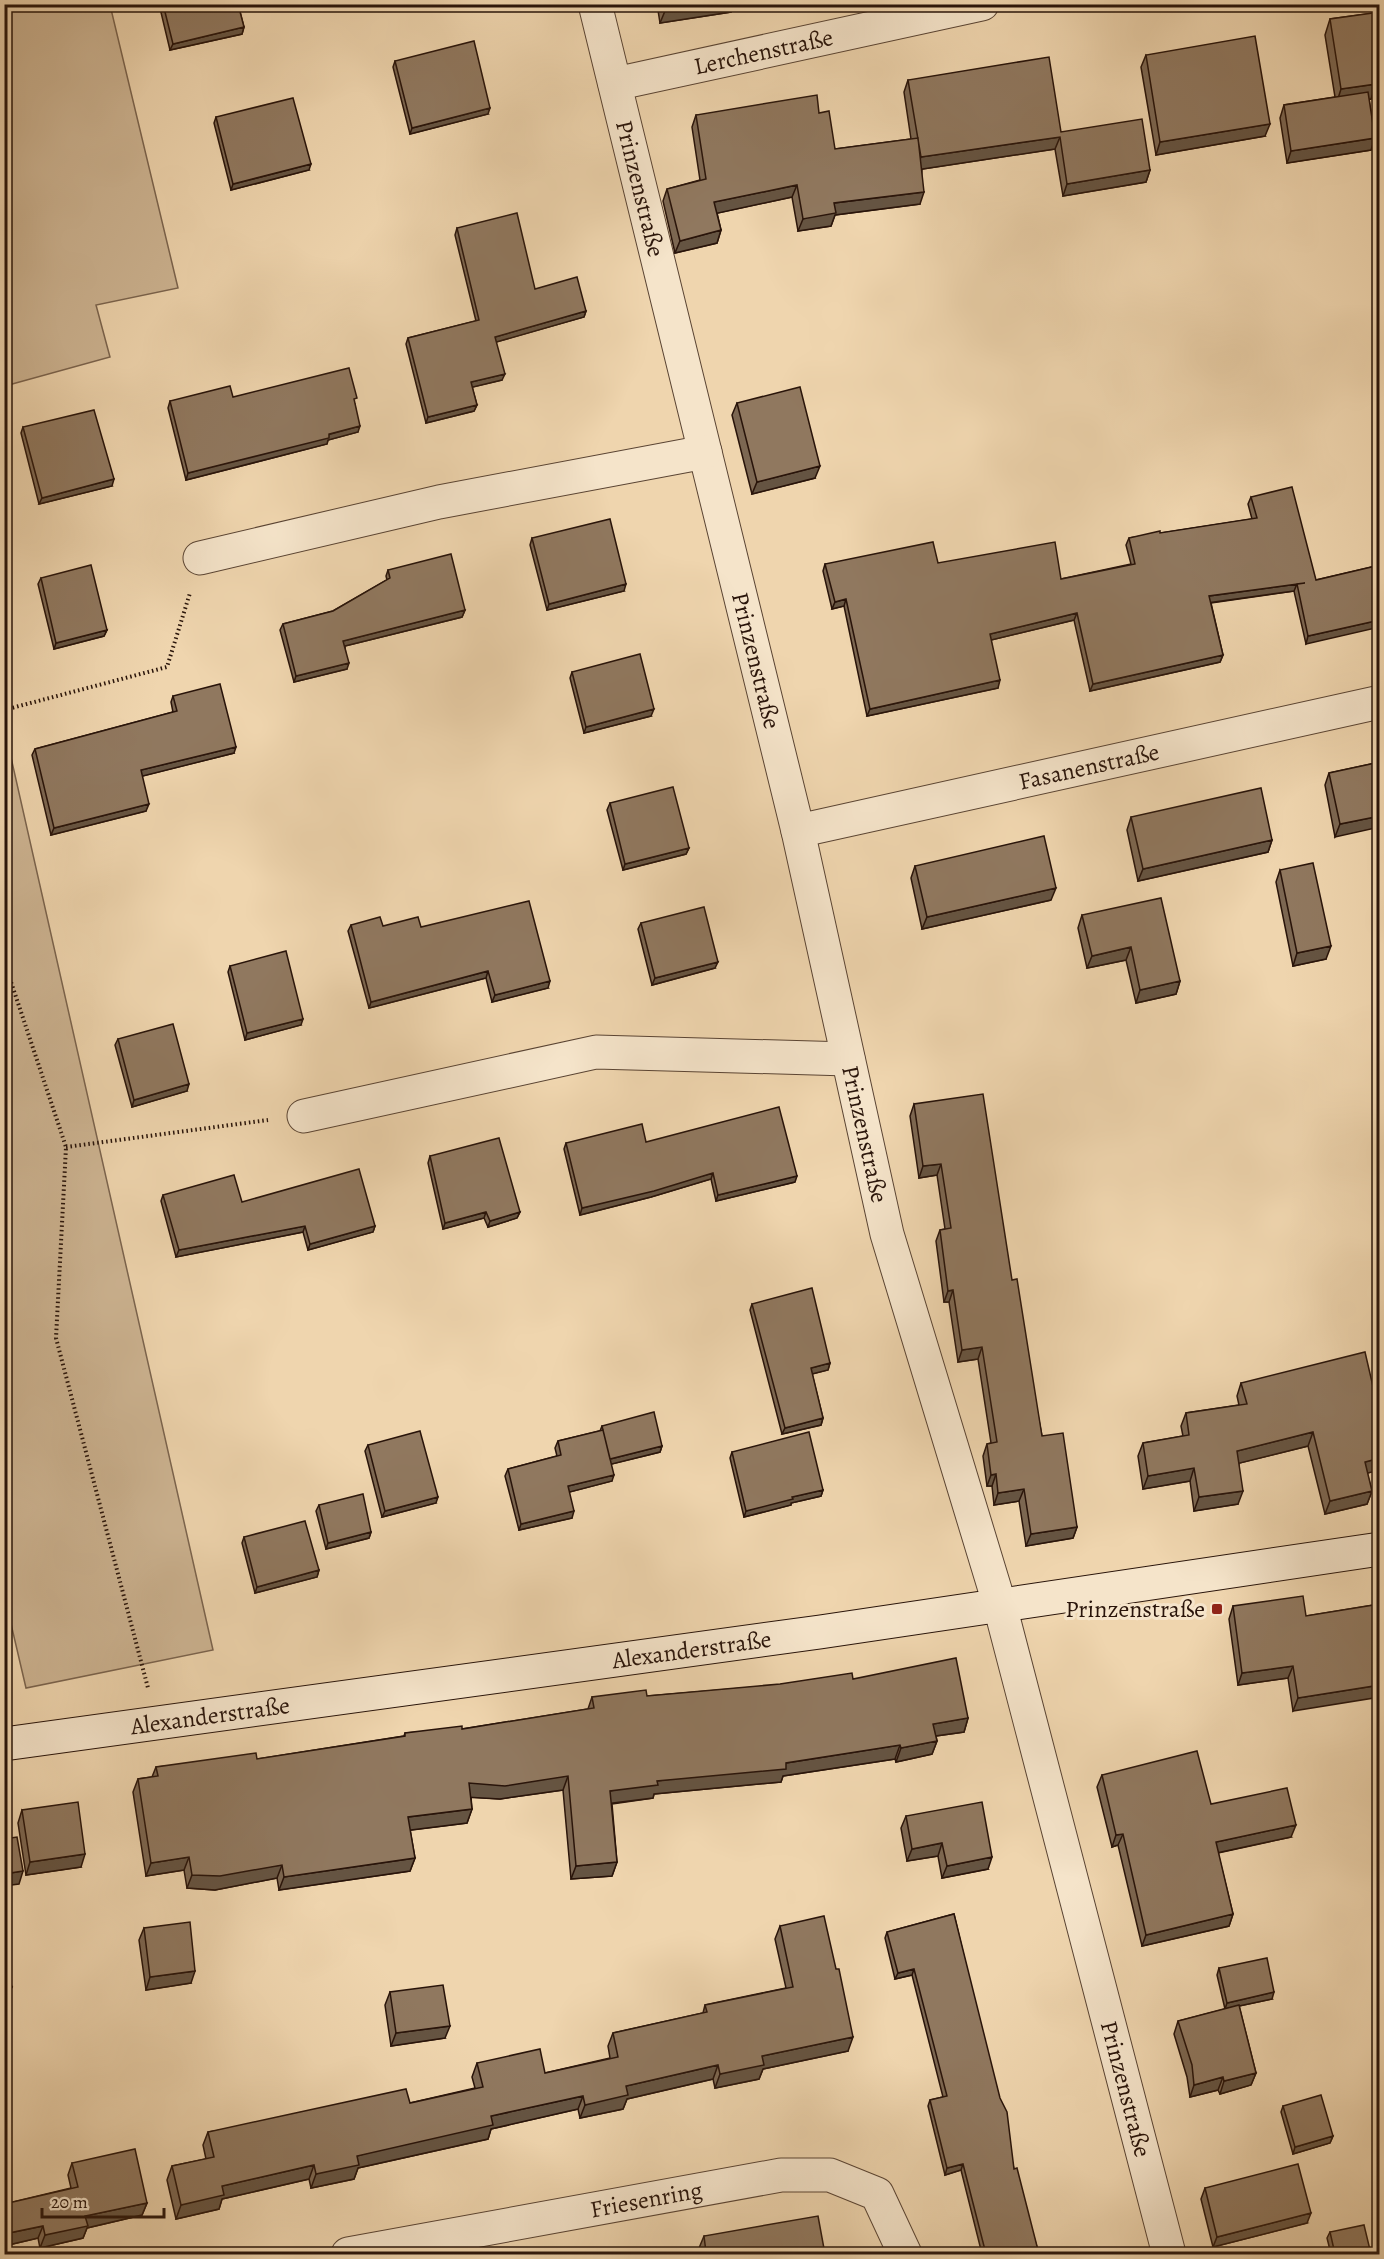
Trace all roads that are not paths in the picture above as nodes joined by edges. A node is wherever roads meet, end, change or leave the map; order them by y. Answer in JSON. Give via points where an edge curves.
{"nodes":[{"id":1,"x":595,"y":4,"type":"edge"},
{"id":2,"x":982,"y":4,"type":"edge"},
{"id":3,"x":615,"y":84,"type":"junction"},
{"id":4,"x":705,"y":452,"type":"junction"},
{"id":5,"x":200,"y":558,"type":"road end"},
{"id":6,"x":1380,"y":702,"type":"edge"},
{"id":7,"x":798,"y":831,"type":"junction"},
{"id":8,"x":848,"y":1059,"type":"junction"},
{"id":9,"x":304,"y":1116,"type":"road end"},
{"id":10,"x":1380,"y":1549,"type":"edge"},
{"id":11,"x":1000,"y":1606,"type":"junction"},
{"id":12,"x":4,"y":1744,"type":"edge"},
{"id":13,"x":348,"y":2254,"type":"edge"},
{"id":14,"x":905,"y":2254,"type":"edge"},
{"id":15,"x":1169,"y":2254,"type":"edge"}],
"edges":[{"from":1,"to":3,"type":"street","name":"Prinzenstraße"},
{"from":2,"to":3,"type":"street","name":"Lerchenstraße"},
{"from":3,"to":4,"type":"street","name":"Prinzenstraße"},
{"from":4,"to":5,"type":"street","via":[[439,502]]},
{"from":4,"to":7,"type":"street","name":"Prinzenstraße"},
{"from":6,"to":7,"type":"street","name":"Fasanenstraße"},
{"from":7,"to":8,"type":"street","name":"Prinzenstraße"},
{"from":8,"to":9,"type":"street","via":[[596,1052]]},
{"from":8,"to":11,"type":"street","name":"Prinzenstraße","via":[[887,1234]]},
{"from":10,"to":11,"type":"street","name":"Alexanderstraße"},
{"from":11,"to":12,"type":"street","name":"Alexanderstraße"},
{"from":11,"to":15,"type":"street","name":"Prinzenstraße"},
{"from":13,"to":14,"type":"street","name":"Friesenring","via":[[781,2175],[830,2175],[877,2194]]}]}
